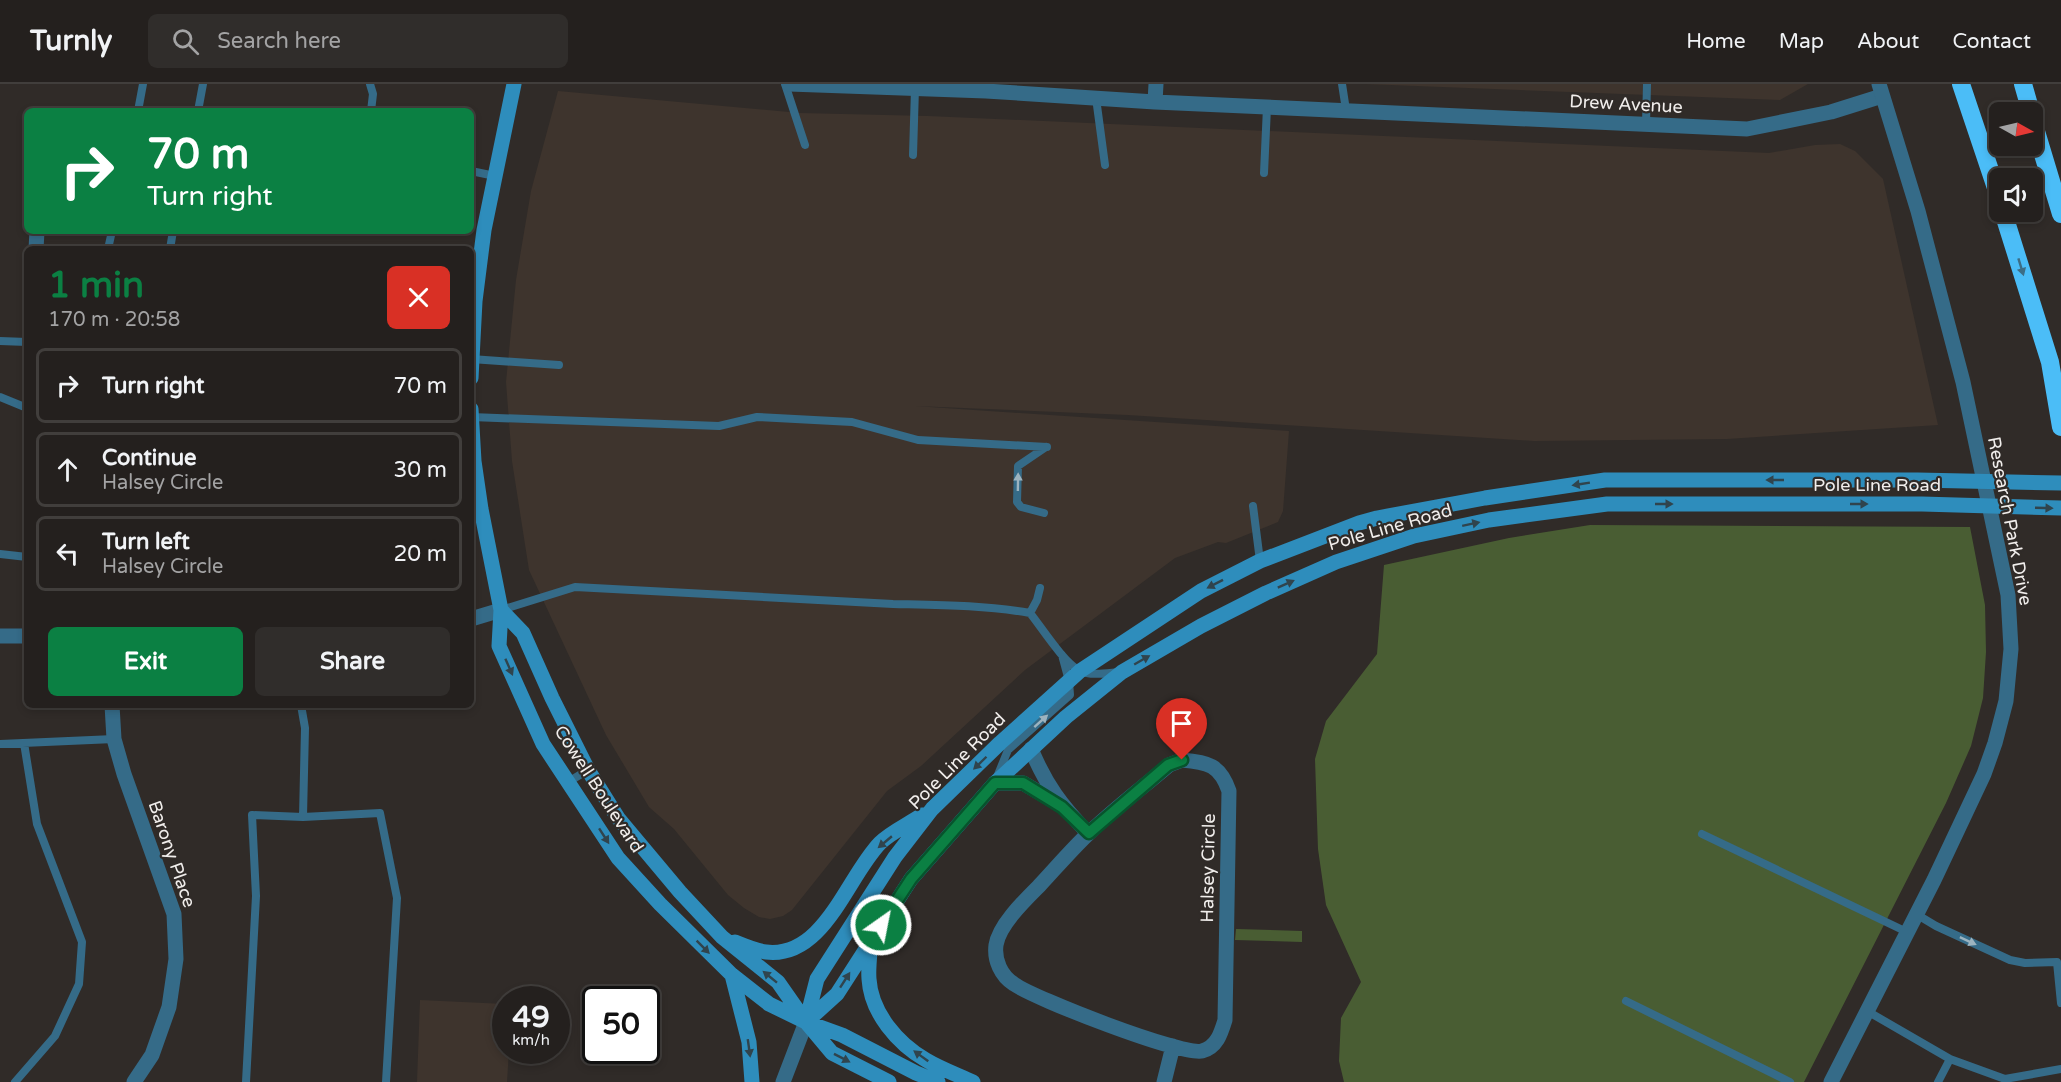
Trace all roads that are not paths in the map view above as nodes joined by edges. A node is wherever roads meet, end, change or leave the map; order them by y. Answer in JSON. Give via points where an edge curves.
{"nodes":[{"id":1,"x":143,"y":84,"type":"edge"},
{"id":2,"x":203,"y":84,"type":"edge"},
{"id":3,"x":370,"y":84,"type":"edge"},
{"id":4,"x":514,"y":84,"type":"edge"},
{"id":5,"x":787,"y":84,"type":"edge"},
{"id":6,"x":1156,"y":84,"type":"edge"},
{"id":7,"x":1342,"y":84,"type":"edge"},
{"id":8,"x":1647,"y":84,"type":"edge"},
{"id":9,"x":1962,"y":84,"type":"edge"},
{"id":10,"x":2023,"y":84,"type":"edge"},
{"id":11,"x":986,"y":87,"type":"edge"},
{"id":12,"x":915,"y":88,"type":"junction"},
{"id":13,"x":1881,"y":90,"type":"edge"},
{"id":14,"x":1096,"y":98,"type":"junction"},
{"id":15,"x":1155,"y":102,"type":"junction"},
{"id":16,"x":2028,"y":102,"type":"edge"},
{"id":17,"x":1267,"y":107,"type":"junction"},
{"id":18,"x":139,"y":108,"type":"edge"},
{"id":19,"x":199,"y":108,"type":"edge"},
{"id":20,"x":371,"y":108,"type":"edge"},
{"id":21,"x":1346,"y":110,"type":"junction"},
{"id":22,"x":1646,"y":124,"type":"junction"},
{"id":23,"x":805,"y":145,"type":"dead end"},
{"id":24,"x":2043,"y":154,"type":"edge"},
{"id":25,"x":913,"y":155,"type":"dead end"},
{"id":26,"x":1106,"y":165,"type":"dead end"},
{"id":27,"x":1990,"y":168,"type":"edge"},
{"id":28,"x":474,"y":172,"type":"edge"},
{"id":29,"x":1264,"y":173,"type":"dead end"},
{"id":30,"x":495,"y":176,"type":"junction"},
{"id":31,"x":2061,"y":214,"type":"edge"},
{"id":32,"x":2006,"y":222,"type":"edge"},
{"id":33,"x":474,"y":317,"type":"edge"},
{"id":34,"x":0,"y":341,"type":"edge"},
{"id":35,"x":24,"y":342,"type":"edge"},
{"id":36,"x":474,"y":359,"type":"edge"},
{"id":37,"x":559,"y":365,"type":"dead end"},
{"id":38,"x":0,"y":398,"type":"edge"},
{"id":39,"x":24,"y":407,"type":"edge"},
{"id":40,"x":474,"y":417,"type":"edge"},
{"id":41,"x":2061,"y":427,"type":"edge"},
{"id":42,"x":474,"y":461,"type":"edge"},
{"id":43,"x":2061,"y":483,"type":"edge"},
{"id":44,"x":1253,"y":506,"type":"dead end"},
{"id":45,"x":2061,"y":508,"type":"edge"},
{"id":46,"x":1044,"y":513,"type":"dead end"},
{"id":47,"x":0,"y":554,"type":"edge"},
{"id":48,"x":24,"y":557,"type":"edge"},
{"id":49,"x":1260,"y":561,"type":"junction"},
{"id":50,"x":1040,"y":588,"type":"dead end"},
{"id":51,"x":501,"y":610,"type":"junction"},
{"id":52,"x":1030,"y":613,"type":"junction"},
{"id":53,"x":474,"y":618,"type":"edge"},
{"id":54,"x":0,"y":636,"type":"edge"},
{"id":55,"x":24,"y":636,"type":"edge"},
{"id":56,"x":1062,"y":655,"type":"junction"},
{"id":57,"x":1122,"y":672,"type":"junction"},
{"id":58,"x":1075,"y":676,"type":"junction"},
{"id":59,"x":112,"y":708,"type":"edge"},
{"id":60,"x":302,"y":708,"type":"edge"},
{"id":61,"x":114,"y":739,"type":"junction"},
{"id":62,"x":24,"y":743,"type":"junction"},
{"id":63,"x":0,"y":744,"type":"edge"},
{"id":64,"x":1031,"y":749,"type":"junction"},
{"id":65,"x":588,"y":770,"type":"junction"},
{"id":66,"x":568,"y":782,"type":"junction"},
{"id":67,"x":995,"y":783,"type":"junction"},
{"id":68,"x":1062,"y":807,"type":"junction"},
{"id":69,"x":933,"y":809,"type":"junction"},
{"id":70,"x":303,"y":817,"type":"junction"},
{"id":71,"x":1089,"y":833,"type":"junction"},
{"id":72,"x":1702,"y":834,"type":"dead end"},
{"id":73,"x":1916,"y":914,"type":"junction"},
{"id":74,"x":1907,"y":932,"type":"junction"},
{"id":75,"x":722,"y":937,"type":"junction"},
{"id":76,"x":871,"y":941,"type":"junction"},
{"id":77,"x":732,"y":975,"type":"junction"},
{"id":78,"x":1626,"y":1001,"type":"dead end"},
{"id":79,"x":2061,"y":1003,"type":"edge"},
{"id":80,"x":1866,"y":1011,"type":"junction"},
{"id":81,"x":806,"y":1022,"type":"junction"},
{"id":82,"x":1173,"y":1046,"type":"junction"},
{"id":83,"x":1950,"y":1059,"type":"junction"},
{"id":84,"x":2061,"y":1069,"type":"edge"},
{"id":85,"x":15,"y":1082,"type":"edge"},
{"id":86,"x":134,"y":1082,"type":"edge"},
{"id":87,"x":246,"y":1082,"type":"edge"},
{"id":88,"x":386,"y":1082,"type":"edge"},
{"id":89,"x":752,"y":1082,"type":"edge"},
{"id":90,"x":783,"y":1082,"type":"edge"},
{"id":91,"x":889,"y":1082,"type":"edge"},
{"id":92,"x":938,"y":1082,"type":"edge"},
{"id":93,"x":973,"y":1082,"type":"edge"},
{"id":94,"x":1164,"y":1082,"type":"edge"},
{"id":95,"x":1790,"y":1082,"type":"edge"},
{"id":96,"x":1831,"y":1082,"type":"edge"},
{"id":97,"x":1938,"y":1082,"type":"edge"}],
"edges":[{"from":1,"to":18,"type":"lane"},
{"from":2,"to":19,"type":"lane"},
{"from":3,"to":20,"type":"lane"},
{"from":4,"to":30,"type":"main road"},
{"from":5,"to":12,"type":"street","name":"Drew Avenue"},
{"from":5,"to":23,"type":"lane"},
{"from":6,"to":15,"type":"street"},
{"from":7,"to":21,"type":"lane"},
{"from":8,"to":22,"type":"lane"},
{"from":9,"to":27,"type":"highway"},
{"from":10,"to":16,"type":"highway"},
{"from":11,"to":12,"type":"street","name":"Drew Avenue"},
{"from":11,"to":14,"type":"street","name":"Drew Avenue"},
{"from":12,"to":25,"type":"lane"},
{"from":13,"to":22,"type":"street","name":"Drew Avenue","via":[[1831,112],[1747,129]]},
{"from":13,"to":73,"type":"street","name":"Research Park Drive","via":[[1963,382],[2008,595],[2011,649],[2006,701],[1984,774]]},
{"from":14,"to":15,"type":"street","name":"Drew Avenue"},
{"from":14,"to":26,"type":"lane"},
{"from":15,"to":17,"type":"street","name":"Drew Avenue"},
{"from":17,"to":21,"type":"street","name":"Drew Avenue"},
{"from":17,"to":29,"type":"lane"},
{"from":21,"to":22,"type":"street","name":"Drew Avenue"},
{"from":24,"to":31,"type":"highway"},
{"from":28,"to":30,"type":"lane"},
{"from":30,"to":33,"type":"main road"},
{"from":32,"to":41,"type":"highway","one_way":true,"via":[[2050,362]]},
{"from":34,"to":35,"type":"lane"},
{"from":36,"to":37,"type":"lane"},
{"from":38,"to":39,"type":"lane"},
{"from":46,"to":40,"type":"lane","one_way":true,"via":[[1021,507],[1017,502],[1018,466],[1047,447],[918,440],[852,422],[757,417],[719,426]]},
{"from":42,"to":51,"type":"main road","name":"Cowell Boulevard"},
{"from":43,"to":49,"type":"main road","name":"Pole Line Road","one_way":true,"via":[[1605,480],[1377,518]]},
{"from":44,"to":49,"type":"lane"},
{"from":57,"to":45,"type":"main road","name":"Pole Line Road","one_way":true,"via":[[1266,592],[1336,562],[1414,536],[1479,522],[1606,504]]},
{"from":47,"to":48,"type":"lane"},
{"from":49,"to":58,"type":"main road","name":"Pole Line Road","one_way":true,"via":[[1202,591]]},
{"from":50,"to":52,"type":"lane"},
{"from":51,"to":52,"type":"lane","via":[[575,587],[940,604]]},
{"from":51,"to":53,"type":"street"},
{"from":51,"to":65,"type":"main road","name":"Cowell Boulevard","via":[[523,633]]},
{"from":51,"to":66,"type":"main road","name":"Cowell Boulevard","one_way":true,"via":[[499,646],[543,744]]},
{"from":52,"to":56,"type":"lane"},
{"from":54,"to":55,"type":"street"},
{"from":56,"to":58,"type":"lane"},
{"from":56,"to":58,"type":"lane"},
{"from":57,"to":58,"type":"lane"},
{"from":57,"to":64,"type":"main road","name":"Pole Line Road"},
{"from":67,"to":58,"type":"lane","one_way":true,"via":[[1008,750],[1070,695]]},
{"from":58,"to":69,"type":"main road","name":"Pole Line Road","one_way":true},
{"from":59,"to":61,"type":"street","name":"Barony Place"},
{"from":60,"to":70,"type":"lane"},
{"from":61,"to":62,"type":"lane"},
{"from":61,"to":86,"type":"street","name":"Barony Place","via":[[174,914],[176,948],[169,1007],[152,1055]]},
{"from":62,"to":63,"type":"lane"},
{"from":62,"to":85,"type":"lane","via":[[37,824],[82,942],[78,984],[55,1036]]},
{"from":64,"to":67,"type":"main road","name":"Pole Line Road"},
{"from":64,"to":68,"type":"street"},
{"from":65,"to":66,"type":"lane"},
{"from":65,"to":75,"type":"main road","name":"Cowell Boulevard","via":[[618,819]]},
{"from":66,"to":77,"type":"main road","name":"Cowell Boulevard","one_way":true,"via":[[618,858]]},
{"from":67,"to":68,"type":"street","via":[[1023,783]]},
{"from":67,"to":76,"type":"main road","name":"Pole Line Road","via":[[911,879]]},
{"from":68,"to":71,"type":"street"},
{"from":69,"to":75,"type":"main road","one_way":true,"via":[[881,843],[818,931],[803,945],[767,952]]},
{"from":69,"to":81,"type":"main road","name":"Pole Line Road","via":[[896,857],[817,979]]},
{"from":70,"to":87,"type":"lane","via":[[252,815],[256,896]]},
{"from":70,"to":88,"type":"lane","via":[[380,813],[397,898]]},
{"from":71,"to":82,"type":"street","name":"Halsey Circle","via":[[1005,927],[997,942],[1000,967],[1015,985],[1043,998]]},
{"from":71,"to":82,"type":"street","name":"Halsey Circle","via":[[1168,765],[1182,760],[1209,764],[1224,778],[1229,791],[1225,1020],[1222,1032],[1209,1049],[1200,1052]]},
{"from":72,"to":74,"type":"lane"},
{"from":73,"to":74,"type":"street","name":"Research Park Drive"},
{"from":73,"to":79,"type":"lane","one_way":true,"via":[[2010,960],[2057,962]]},
{"from":74,"to":80,"type":"street","name":"Research Park Drive"},
{"from":81,"to":75,"type":"main road","name":"Cowell Boulevard","one_way":true,"via":[[778,982]]},
{"from":81,"to":76,"type":"main road","name":"Pole Line Road","one_way":true,"via":[[837,994]]},
{"from":93,"to":76,"type":"main road","one_way":true,"via":[[925,1060],[884,1021],[869,980]]},
{"from":77,"to":81,"type":"main road","name":"Cowell Boulevard","via":[[769,1004]]},
{"from":77,"to":89,"type":"main road","one_way":true,"via":[[749,1042]]},
{"from":78,"to":95,"type":"lane"},
{"from":80,"to":83,"type":"lane"},
{"from":80,"to":96,"type":"street","name":"Research Park Drive"},
{"from":81,"to":90,"type":"street"},
{"from":81,"to":91,"type":"main road","name":"Cowell Boulevard","one_way":true,"via":[[832,1053]]},
{"from":81,"to":92,"type":"main road","name":"Cowell Boulevard","via":[[842,1035]]},
{"from":82,"to":94,"type":"street"},
{"from":83,"to":84,"type":"lane","via":[[2005,1079]]},
{"from":83,"to":97,"type":"lane"}]}
